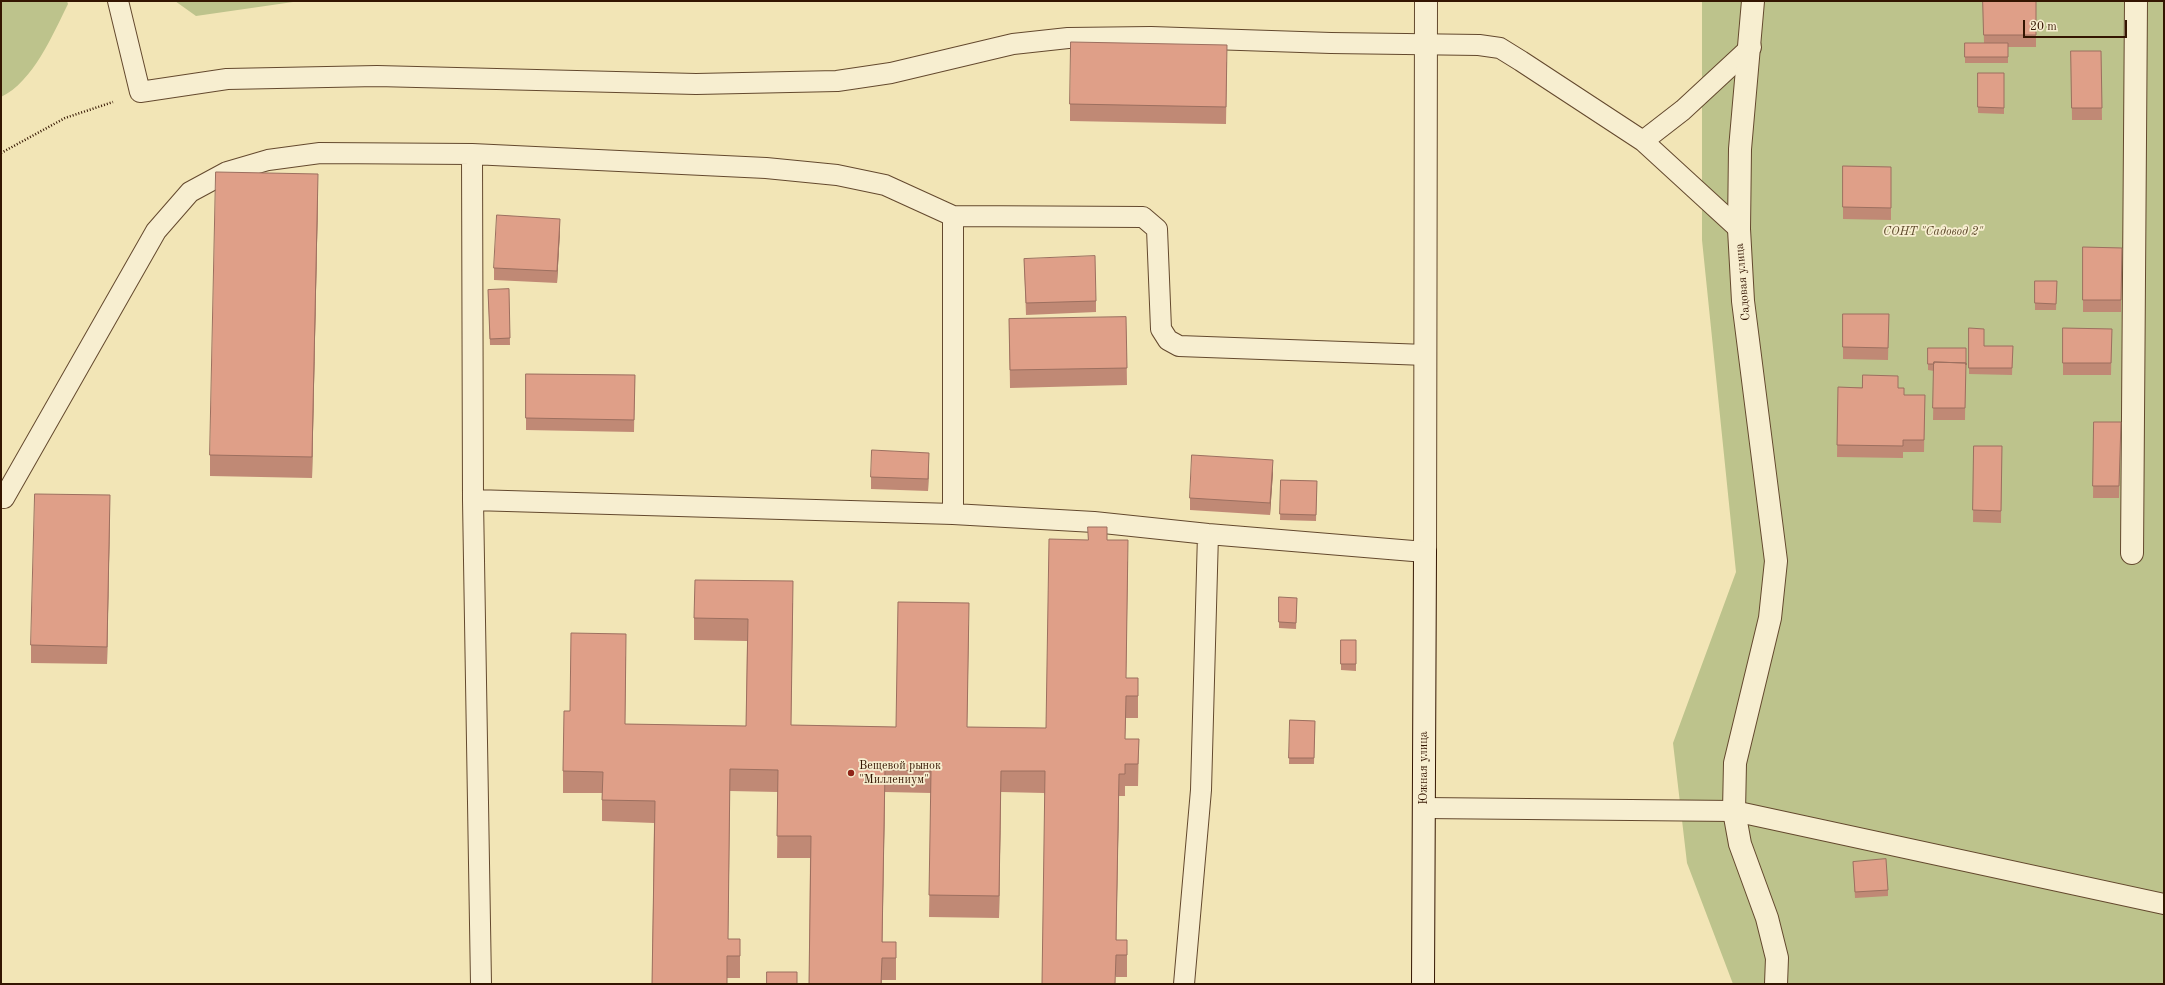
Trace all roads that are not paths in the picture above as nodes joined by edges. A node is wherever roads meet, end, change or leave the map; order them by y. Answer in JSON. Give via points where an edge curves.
{"nodes":[{"id":1,"x":118,"y":1,"type":"edge"},
{"id":2,"x":1426,"y":1,"type":"edge"},
{"id":3,"x":1754,"y":1,"type":"edge"},
{"id":4,"x":2136,"y":1,"type":"edge"},
{"id":5,"x":1426,"y":45,"type":"junction"},
{"id":6,"x":1751,"y":47,"type":"junction"},
{"id":7,"x":1643,"y":141,"type":"junction"},
{"id":8,"x":472,"y":154,"type":"junction"},
{"id":9,"x":953,"y":216,"type":"junction"},
{"id":10,"x":1739,"y":229,"type":"junction"},
{"id":11,"x":1426,"y":355,"type":"junction"},
{"id":12,"x":4,"y":498,"type":"dead end"},
{"id":13,"x":473,"y":500,"type":"junction"},
{"id":14,"x":953,"y":514,"type":"junction"},
{"id":15,"x":1208,"y":534,"type":"junction"},
{"id":16,"x":1425,"y":552,"type":"junction"},
{"id":17,"x":2132,"y":554,"type":"dead end"},
{"id":18,"x":1424,"y":808,"type":"junction"},
{"id":19,"x":1734,"y":811,"type":"junction"},
{"id":20,"x":2164,"y":904,"type":"edge"},
{"id":21,"x":481,"y":984,"type":"edge"},
{"id":22,"x":1184,"y":984,"type":"edge"},
{"id":23,"x":1423,"y":984,"type":"edge"},
{"id":24,"x":1776,"y":984,"type":"edge"}],
"edges":[{"from":1,"to":5,"type":"lane","via":[[140,92],[227,79],[376,76],[696,84],[837,81],[891,73],[1013,44],[1068,38],[1151,37]]},
{"from":2,"to":5,"type":"street","name":"Южная улица"},
{"from":3,"to":6,"type":"street","name":"Садовая улица"},
{"from":4,"to":17,"type":"street"},
{"from":5,"to":7,"type":"lane","via":[[1479,45],[1500,48]]},
{"from":5,"to":11,"type":"street","name":"Южная улица"},
{"from":6,"to":7,"type":"lane","via":[[1683,110]]},
{"from":6,"to":10,"type":"street","name":"Садовая улица","via":[[1740,149]]},
{"from":7,"to":10,"type":"lane"},
{"from":8,"to":9,"type":"lane","via":[[766,168],[837,175],[885,185]]},
{"from":8,"to":12,"type":"lane","via":[[320,153],[268,160],[227,172],[190,192],[156,231]]},
{"from":8,"to":13,"type":"lane"},
{"from":9,"to":11,"type":"lane","via":[[1143,217],[1157,229],[1161,329],[1168,340],[1178,346]]},
{"from":9,"to":14,"type":"lane"},
{"from":10,"to":19,"type":"street","name":"Садовая улица","via":[[1743,301],[1776,561],[1770,618],[1735,763]]},
{"from":11,"to":16,"type":"street","name":"Южная улица"},
{"from":13,"to":14,"type":"lane"},
{"from":13,"to":21,"type":"lane"},
{"from":14,"to":15,"type":"lane","via":[[1094,522]]},
{"from":15,"to":16,"type":"lane"},
{"from":15,"to":22,"type":"lane","via":[[1200,790]]},
{"from":16,"to":18,"type":"street","name":"Южная улица"},
{"from":18,"to":19,"type":"lane"},
{"from":18,"to":23,"type":"street","name":"Южная улица"},
{"from":19,"to":20,"type":"lane"},
{"from":19,"to":24,"type":"street","name":"Садовая улица","via":[[1740,844],[1767,918],[1775,951]]}]}
